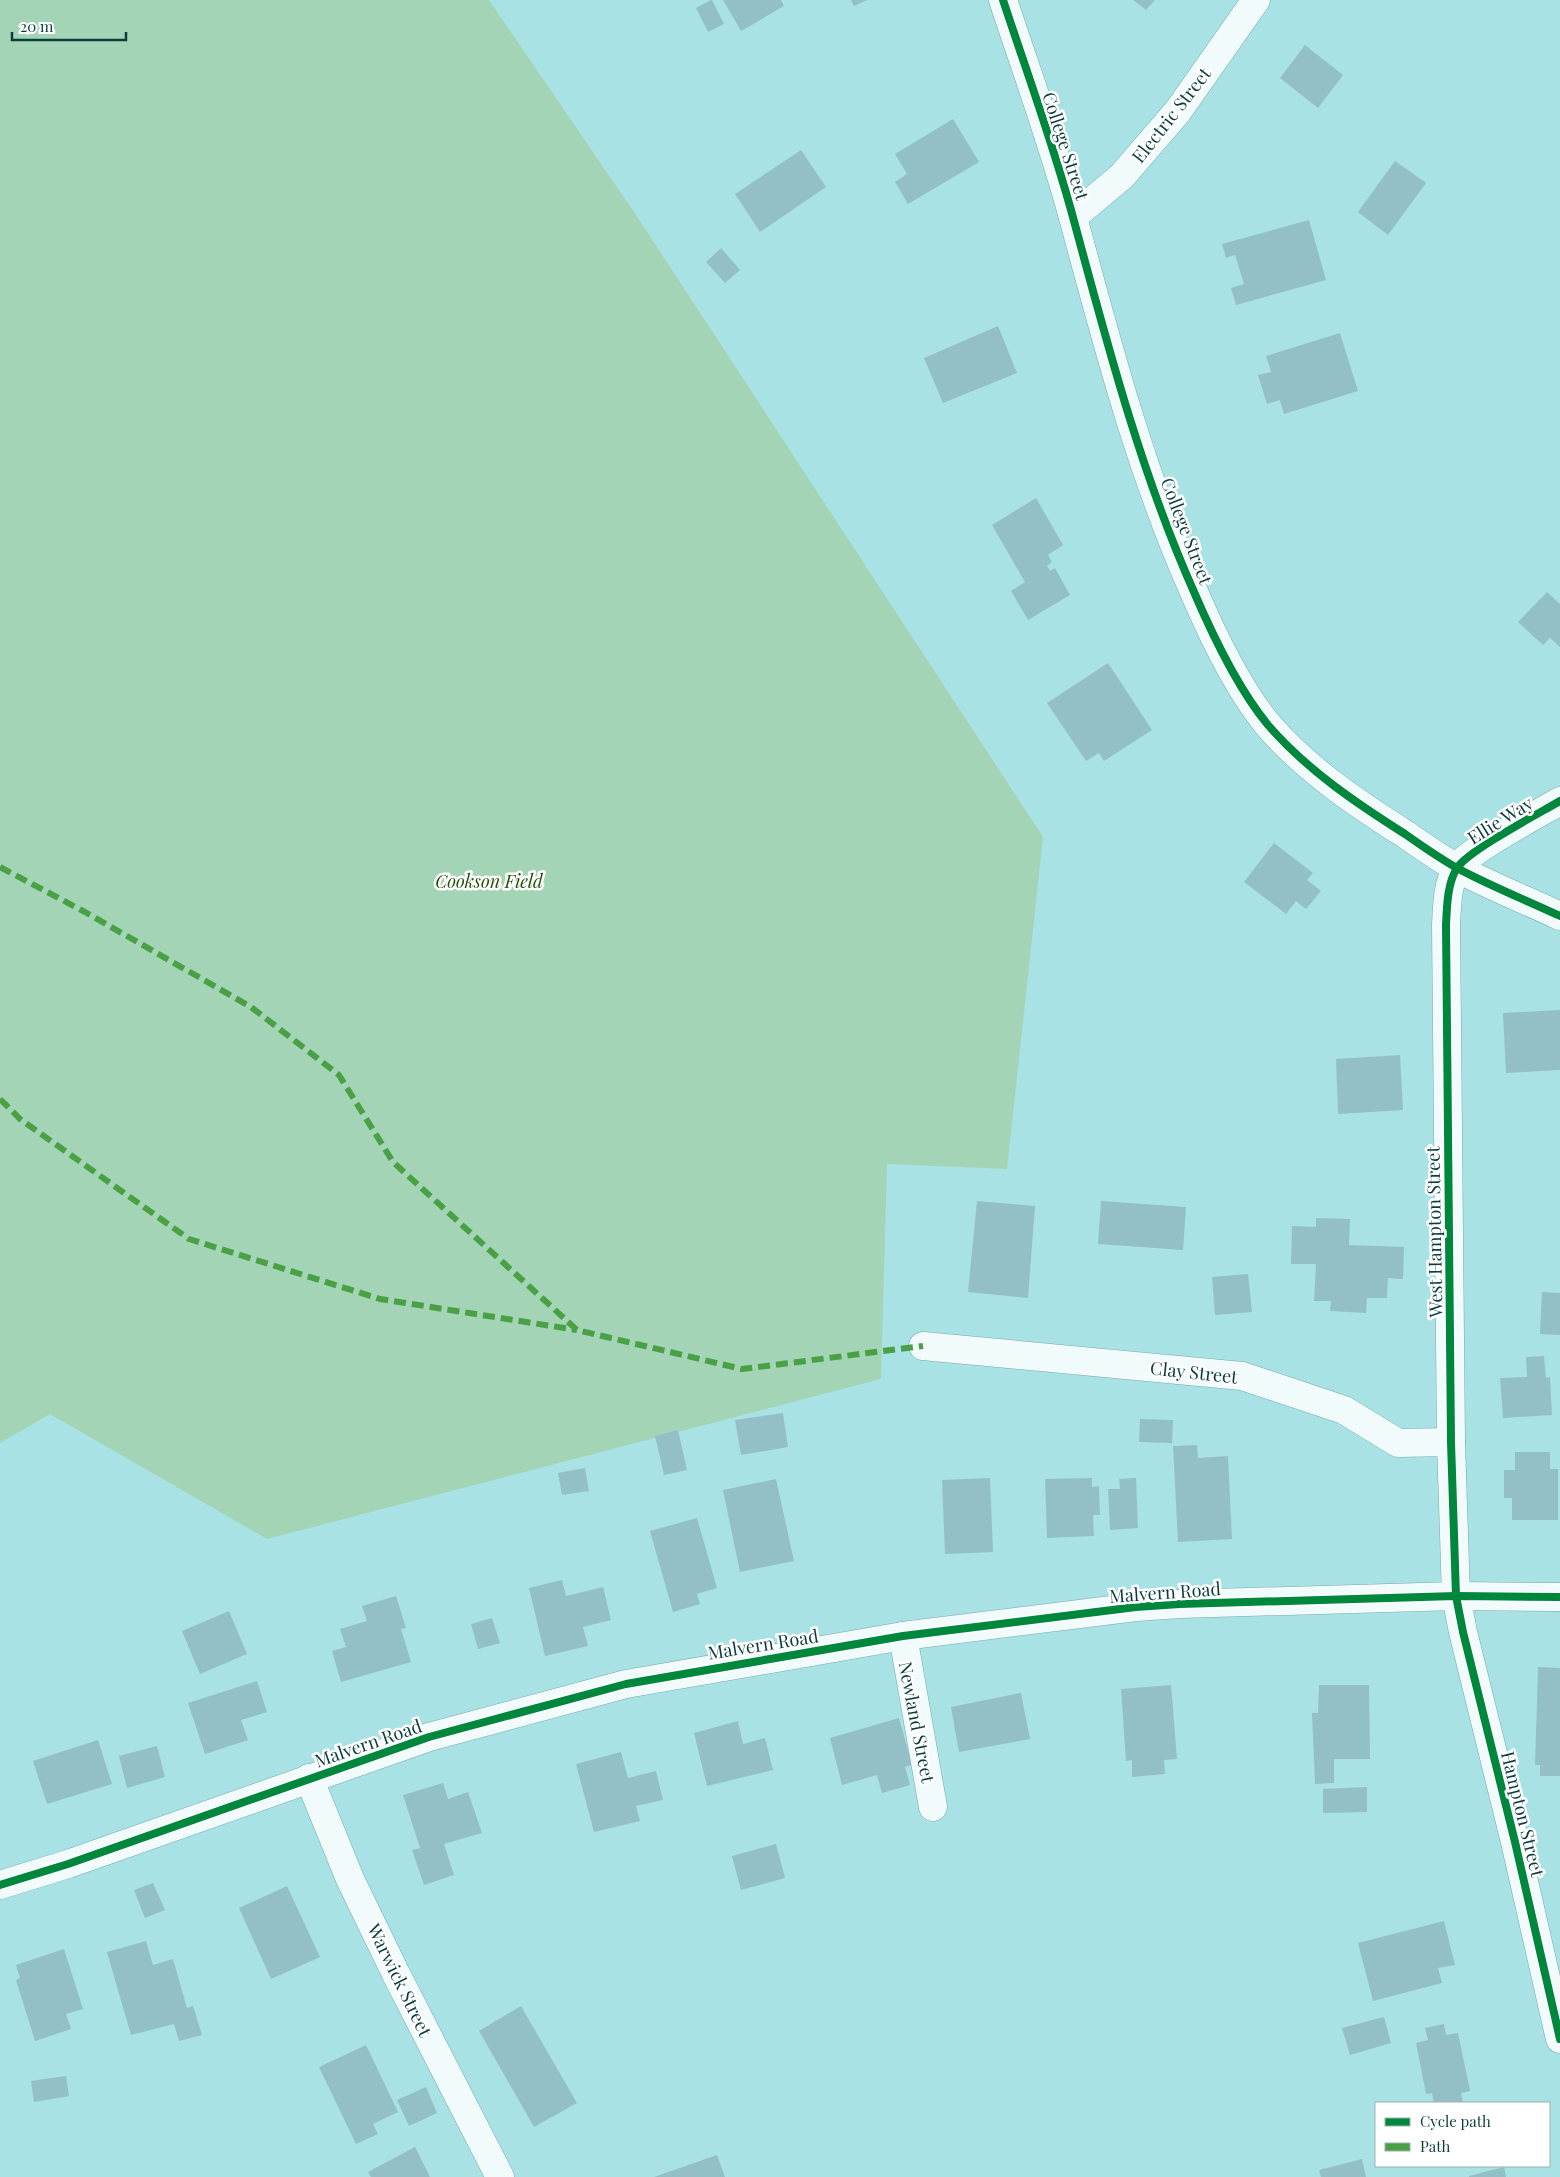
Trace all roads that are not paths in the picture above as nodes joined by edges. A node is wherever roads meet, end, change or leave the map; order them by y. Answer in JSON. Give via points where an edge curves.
{"nodes":[{"id":1,"x":1002,"y":0,"type":"edge"},
{"id":2,"x":1256,"y":0,"type":"edge"},
{"id":3,"x":1073,"y":217,"type":"junction"},
{"id":4,"x":1560,"y":801,"type":"edge"},
{"id":5,"x":1457,"y":868,"type":"junction"},
{"id":6,"x":1560,"y":916,"type":"edge"},
{"id":7,"x":923,"y":1346,"type":"dead end"},
{"id":8,"x":1451,"y":1442,"type":"junction"},
{"id":9,"x":1456,"y":1596,"type":"junction"},
{"id":10,"x":1560,"y":1598,"type":"edge"},
{"id":11,"x":903,"y":1636,"type":"junction"},
{"id":12,"x":309,"y":1778,"type":"junction"},
{"id":13,"x":934,"y":1807,"type":"dead end"},
{"id":14,"x":0,"y":1885,"type":"edge"},
{"id":15,"x":1560,"y":2039,"type":"edge"},
{"id":16,"x":500,"y":2177,"type":"edge"}],
"edges":[{"from":1,"to":3,"type":"street","name":"College Street"},
{"from":2,"to":3,"type":"street","name":"Electric Street","via":[[1178,111],[1122,176]]},
{"from":3,"to":5,"type":"street","name":"College Street","via":[[1126,408],[1175,549],[1212,634],[1243,687],[1266,723],[1318,775]]},
{"from":4,"to":5,"type":"street","name":"Ellie Way","via":[[1480,849]]},
{"from":5,"to":6,"type":"street","name":"College Street"},
{"from":5,"to":8,"type":"street","name":"West Hampton Street","via":[[1448,896],[1446,925]]},
{"from":7,"to":8,"type":"street","name":"Clay Street","via":[[1242,1376],[1344,1410],[1398,1443]]},
{"from":8,"to":9,"type":"street","name":"West Hampton Street"},
{"from":9,"to":10,"type":"street","name":"Malvern Road"},
{"from":9,"to":11,"type":"street","name":"Malvern Road","via":[[1180,1604]]},
{"from":9,"to":15,"type":"street","name":"Hampton Street"},
{"from":11,"to":12,"type":"street","name":"Malvern Road","via":[[626,1684],[429,1737]]},
{"from":11,"to":13,"type":"street","name":"Newland Street"},
{"from":12,"to":14,"type":"street","name":"Malvern Road"},
{"from":12,"to":16,"type":"street","name":"Warwick Street","via":[[350,1879]]}]}
